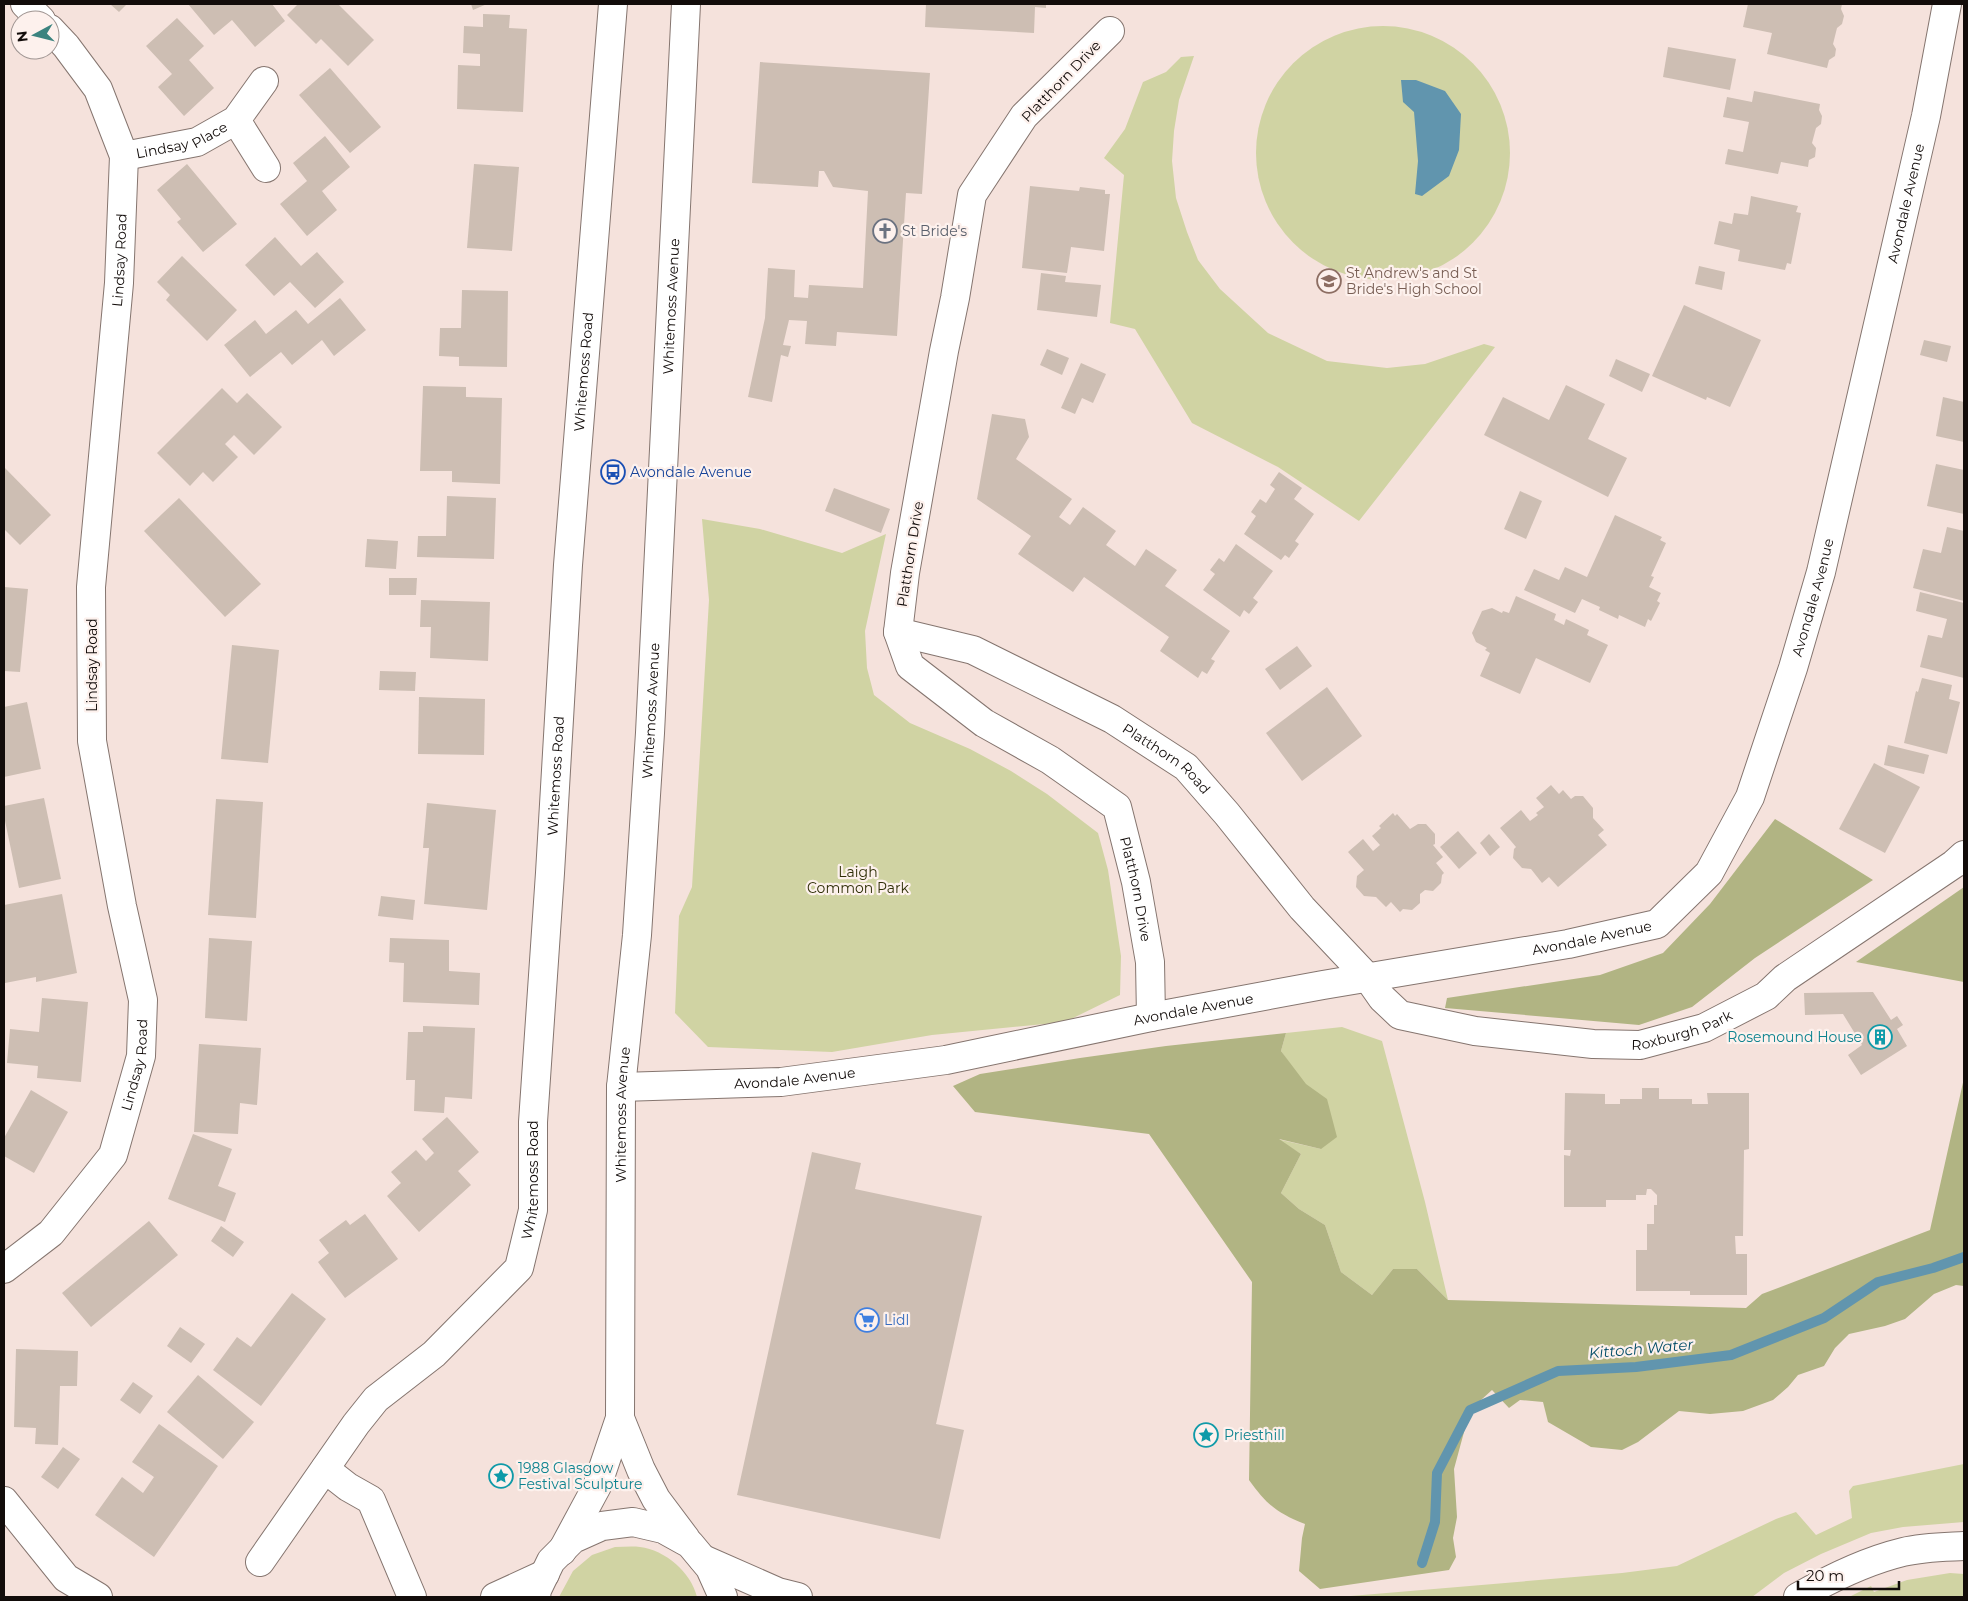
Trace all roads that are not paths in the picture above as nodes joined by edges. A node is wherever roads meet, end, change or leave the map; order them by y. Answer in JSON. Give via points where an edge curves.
{"nodes":[{"id":1,"x":613,"y":4,"type":"edge"},
{"id":2,"x":686,"y":4,"type":"edge"},
{"id":3,"x":1947,"y":4,"type":"edge"},
{"id":4,"x":1110,"y":31,"type":"dead end"},
{"id":5,"x":60,"y":40,"type":"edge"},
{"id":6,"x":264,"y":81,"type":"dead end"},
{"id":7,"x":236,"y":120,"type":"junction"},
{"id":8,"x":124,"y":156,"type":"junction"},
{"id":9,"x":266,"y":168,"type":"dead end"},
{"id":10,"x":898,"y":632,"type":"junction"},
{"id":11,"x":1964,"y":854,"type":"edge"},
{"id":12,"x":1368,"y":978,"type":"junction"},
{"id":13,"x":1151,"y":1017,"type":"junction"},
{"id":14,"x":621,"y":1087,"type":"junction"},
{"id":15,"x":4,"y":1269,"type":"edge"},
{"id":16,"x":620,"y":1418,"type":"junction"},
{"id":17,"x":325,"y":1469,"type":"junction"},
{"id":18,"x":4,"y":1501,"type":"edge"},
{"id":19,"x":1964,"y":1546,"type":"edge"},
{"id":20,"x":562,"y":1551,"type":"junction"},
{"id":21,"x":697,"y":1552,"type":"junction"},
{"id":22,"x":260,"y":1562,"type":"dead end"},
{"id":23,"x":540,"y":1586,"type":"edge"},
{"id":24,"x":98,"y":1597,"type":"edge"},
{"id":25,"x":412,"y":1597,"type":"edge"},
{"id":26,"x":495,"y":1597,"type":"edge"},
{"id":27,"x":722,"y":1597,"type":"edge"},
{"id":28,"x":798,"y":1597,"type":"edge"},
{"id":29,"x":1798,"y":1597,"type":"edge"}],
"edges":[{"from":1,"to":17,"type":"street","name":"Whitemoss Road","via":[[568,565],[533,1122],[533,1210],[519,1268],[434,1354],[376,1399]]},
{"from":2,"to":14,"type":"street","name":"Whitemoss Avenue","via":[[650,733],[637,935]]},
{"from":3,"to":12,"type":"street","name":"Avondale Avenue","via":[[1924,126],[1821,572],[1794,668],[1750,797],[1709,873],[1657,924],[1568,944]]},
{"from":4,"to":10,"type":"street","name":"Platthorn Drive","via":[[1024,116],[972,195],[905,573]]},
{"from":5,"to":8,"type":"street","name":"Lindsay Road","via":[[98,89]]},
{"from":6,"to":7,"type":"street","name":"Lindsay Place"},
{"from":7,"to":8,"type":"street","name":"Lindsay Place","via":[[197,142]]},
{"from":7,"to":9,"type":"street","name":"Lindsay Place"},
{"from":8,"to":15,"type":"street","name":"Lindsay Road","via":[[119,283],[92,587],[92,740],[122,906],[143,1000],[140,1056],[113,1155],[51,1233]]},
{"from":10,"to":12,"type":"street","name":"Platthorn Road","via":[[973,650],[1112,719],[1186,767],[1302,908]]},
{"from":10,"to":13,"type":"street","name":"Platthorn Drive","via":[[910,666],[984,723],[1050,760],[1117,807],[1136,882],[1150,962]]},
{"from":11,"to":12,"type":"street","name":"Roxburgh Park","via":[[1954,864],[1785,978],[1766,996],[1704,1028],[1640,1045],[1593,1044],[1475,1031],[1400,1015]]},
{"from":12,"to":13,"type":"street","name":"Avondale Avenue"},
{"from":13,"to":14,"type":"street","name":"Avondale Avenue","via":[[946,1060],[781,1082]]},
{"from":14,"to":16,"type":"street","name":"Whitemoss Avenue"},
{"from":16,"to":20,"type":"street","name":"Whitemoss Avenue","via":[[597,1486]]},
{"from":16,"to":21,"type":"street","name":"Whitemoss Avenue","via":[[656,1500]]},
{"from":17,"to":22,"type":"street","name":"Whitemoss Road"},
{"from":17,"to":25,"type":"street","via":[[348,1488],[371,1500]]},
{"from":18,"to":24,"type":"street","via":[[66,1578]]},
{"from":19,"to":29,"type":"street","via":[[1931,1547],[1873,1560]]},
{"from":20,"to":21,"type":"street","via":[[573,1539],[602,1526],[633,1522],[663,1529]]},
{"from":20,"to":23,"type":"street","via":[[551,1561]]},
{"from":21,"to":27,"type":"street","name":"Whitemoss Avenue","via":[[710,1568]]},
{"from":21,"to":28,"type":"street","via":[[778,1592]]},
{"from":23,"to":26,"type":"street"}]}
